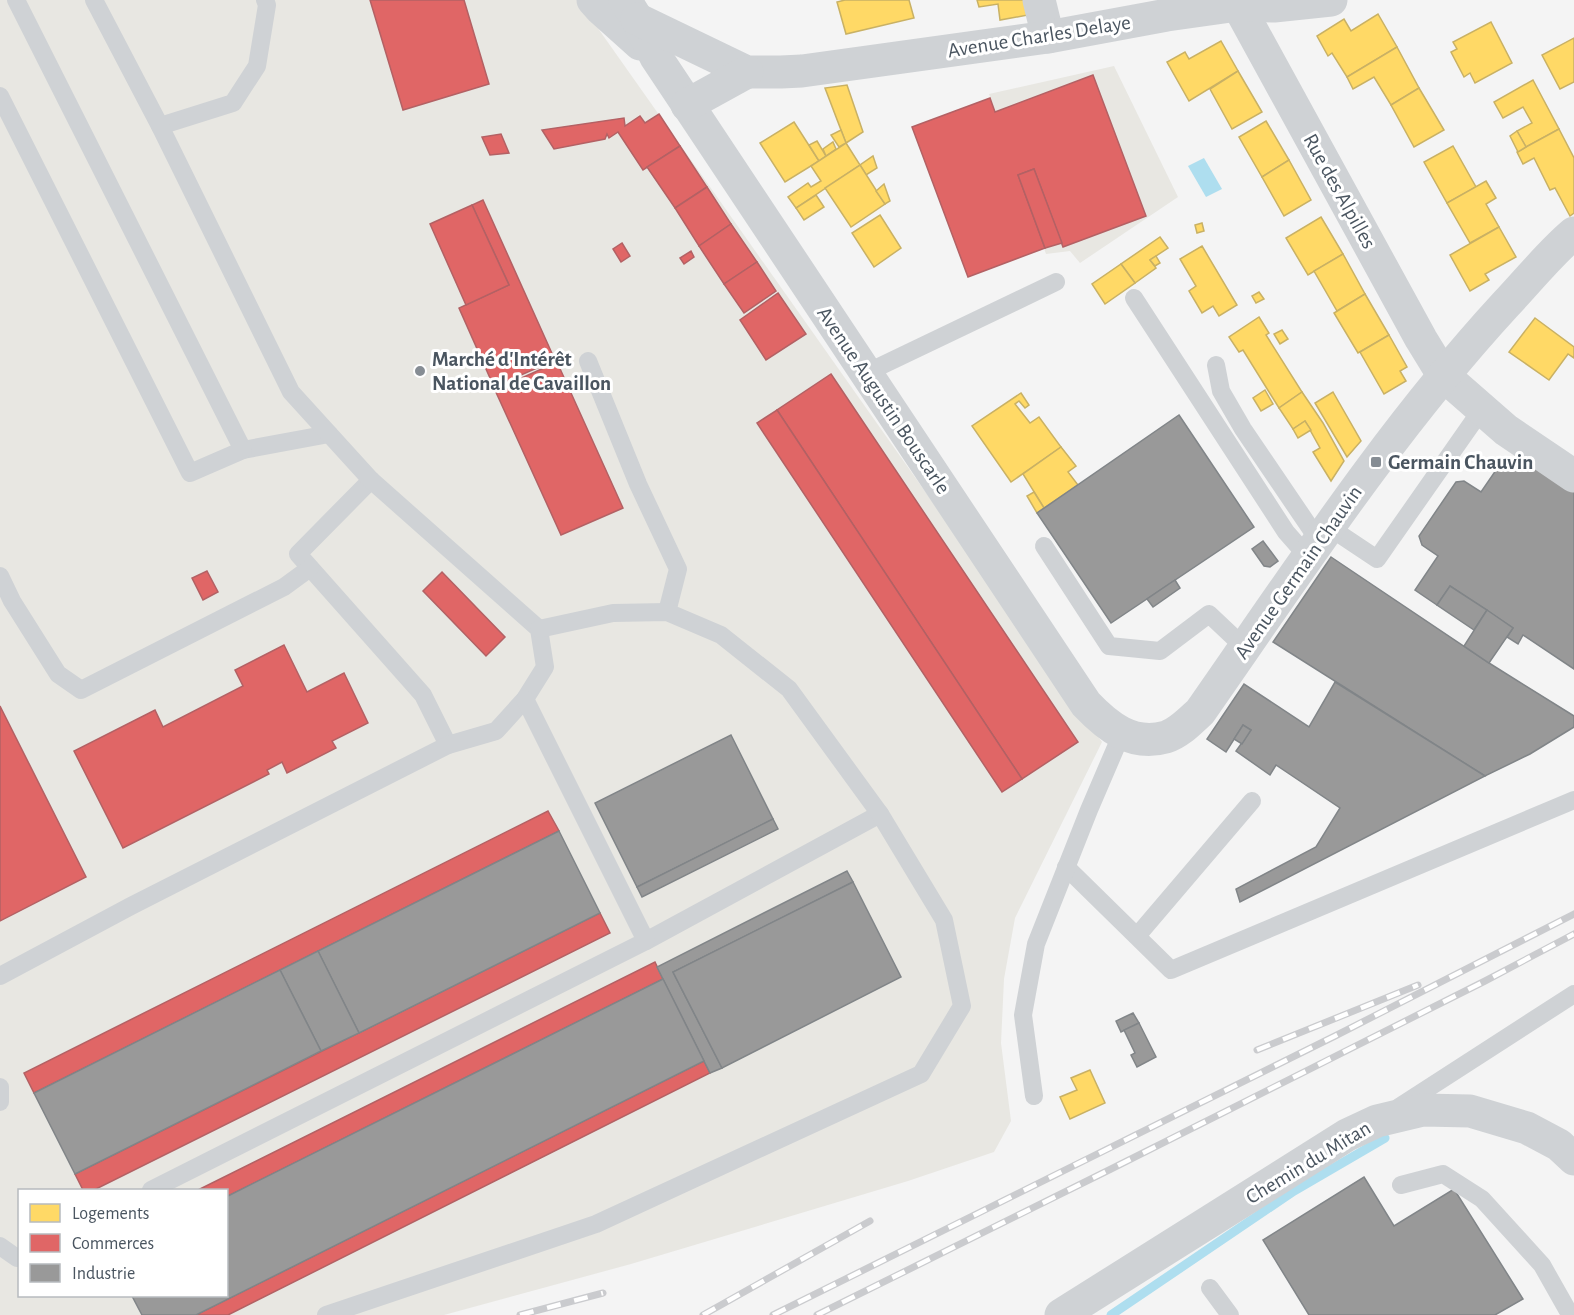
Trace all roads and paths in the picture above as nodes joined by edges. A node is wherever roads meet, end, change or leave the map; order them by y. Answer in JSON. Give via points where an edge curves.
{"nodes":[{"id":1,"x":16,"y":0,"type":"edge"},
{"id":2,"x":94,"y":0,"type":"edge"},
{"id":3,"x":265,"y":0,"type":"edge"},
{"id":4,"x":593,"y":0,"type":"edge"},
{"id":5,"x":1039,"y":0,"type":"edge"},
{"id":6,"x":1331,"y":0,"type":"edge"},
{"id":7,"x":1275,"y":3,"type":"edge"},
{"id":8,"x":1238,"y":5,"type":"junction"},
{"id":9,"x":631,"y":10,"type":"edge"},
{"id":10,"x":1048,"y":37,"type":"junction"},
{"id":11,"x":656,"y":57,"type":"junction"},
{"id":12,"x":747,"y":72,"type":"junction"},
{"id":13,"x":0,"y":96,"type":"edge"},
{"id":14,"x":687,"y":105,"type":"junction"},
{"id":15,"x":160,"y":126,"type":"junction"},
{"id":16,"x":1574,"y":233,"type":"edge"},
{"id":17,"x":1056,"y":282,"type":"dead end"},
{"id":18,"x":1134,"y":298,"type":"dead end"},
{"id":19,"x":588,"y":361,"type":"dead end"},
{"id":20,"x":1216,"y":365,"type":"dead end"},
{"id":21,"x":866,"y":373,"type":"junction"},
{"id":22,"x":1443,"y":375,"type":"junction"},
{"id":23,"x":1482,"y":409,"type":"junction"},
{"id":24,"x":329,"y":434,"type":"junction"},
{"id":25,"x":243,"y":450,"type":"junction"},
{"id":26,"x":1574,"y":476,"type":"edge"},
{"id":27,"x":370,"y":480,"type":"junction"},
{"id":28,"x":1319,"y":542,"type":"junction"},
{"id":29,"x":1044,"y":546,"type":"dead end"},
{"id":30,"x":310,"y":568,"type":"junction"},
{"id":31,"x":0,"y":576,"type":"edge"},
{"id":32,"x":667,"y":612,"type":"junction"},
{"id":33,"x":539,"y":629,"type":"junction"},
{"id":34,"x":1245,"y":648,"type":"junction"},
{"id":35,"x":525,"y":699,"type":"junction"},
{"id":36,"x":1122,"y":733,"type":"junction"},
{"id":37,"x":448,"y":745,"type":"junction"},
{"id":38,"x":1574,"y":800,"type":"edge"},
{"id":39,"x":1252,"y":801,"type":"dead end"},
{"id":40,"x":880,"y":814,"type":"junction"},
{"id":41,"x":1066,"y":867,"type":"junction"},
{"id":42,"x":1137,"y":936,"type":"junction"},
{"id":43,"x":646,"y":941,"type":"junction"},
{"id":44,"x":0,"y":976,"type":"edge"},
{"id":45,"x":1574,"y":994,"type":"edge"},
{"id":46,"x":0,"y":1087,"type":"edge"},
{"id":47,"x":1034,"y":1096,"type":"dead end"},
{"id":48,"x":0,"y":1102,"type":"edge"},
{"id":49,"x":1377,"y":1121,"type":"junction"},
{"id":50,"x":1574,"y":1159,"type":"edge"},
{"id":51,"x":1401,"y":1185,"type":"dead end"},
{"id":52,"x":155,"y":1189,"type":"edge"},
{"id":53,"x":0,"y":1246,"type":"edge"},
{"id":54,"x":18,"y":1258,"type":"edge"},
{"id":55,"x":1210,"y":1288,"type":"dead end"},
{"id":56,"x":1569,"y":1310,"type":"edge"},
{"id":57,"x":326,"y":1315,"type":"edge"},
{"id":58,"x":1061,"y":1315,"type":"edge"},
{"id":59,"x":1230,"y":1315,"type":"edge"}],
"edges":[{"from":1,"to":25,"type":"lane"},
{"from":2,"to":15,"type":"lane"},
{"from":3,"to":15,"type":"lane","via":[[257,66],[233,103]]},
{"from":4,"to":11,"type":"street"},
{"from":5,"to":10,"type":"street"},
{"from":6,"to":7,"type":"street","name":"Avenue Charles Delaye"},
{"from":7,"to":8,"type":"street","name":"Avenue Charles Delaye"},
{"from":8,"to":10,"type":"street","name":"Avenue Charles Delaye"},
{"from":8,"to":22,"type":"street","name":"Rue des Alpilles"},
{"from":9,"to":11,"type":"street"},
{"from":9,"to":12,"type":"street","name":"Avenue Charles Delaye"},
{"from":10,"to":12,"type":"street","name":"Avenue Charles Delaye","via":[[802,70]]},
{"from":11,"to":14,"type":"street","name":"Avenue Augustin Bouscarle"},
{"from":12,"to":14,"type":"street","name":"Avenue Charles Delaye"},
{"from":13,"to":25,"type":"lane","via":[[190,473]]},
{"from":14,"to":21,"type":"street","name":"Avenue Augustin Bouscarle"},
{"from":15,"to":24,"type":"lane","via":[[291,392]]},
{"from":16,"to":22,"type":"street","name":"Avenue Germain Chauvin"},
{"from":17,"to":21,"type":"lane"},
{"from":18,"to":28,"type":"lane","via":[[1286,532]]},
{"from":19,"to":32,"type":"lane","via":[[678,569]]},
{"from":20,"to":28,"type":"lane","via":[[1221,391],[1243,429]]},
{"from":21,"to":36,"type":"street","name":"Avenue Augustin Bouscarle","via":[[1086,704]]},
{"from":22,"to":23,"type":"street","name":"Rue des Alpilles"},
{"from":22,"to":28,"type":"street","name":"Avenue Germain Chauvin"},
{"from":23,"to":26,"type":"street","name":"Rue des Alpilles"},
{"from":23,"to":28,"type":"lane","via":[[1377,559]]},
{"from":24,"to":25,"type":"lane"},
{"from":24,"to":27,"type":"lane"},
{"from":27,"to":30,"type":"lane","via":[[298,554]]},
{"from":27,"to":33,"type":"lane"},
{"from":28,"to":34,"type":"street","name":"Avenue Germain Chauvin"},
{"from":29,"to":34,"type":"lane","via":[[1109,646],[1160,651],[1209,614]]},
{"from":30,"to":31,"type":"lane","via":[[284,587],[81,690],[58,674]]},
{"from":30,"to":37,"type":"lane","via":[[423,695]]},
{"from":32,"to":33,"type":"lane","via":[[613,614]]},
{"from":32,"to":40,"type":"lane","via":[[721,635],[789,689]]},
{"from":33,"to":35,"type":"lane","via":[[545,667]]},
{"from":34,"to":36,"type":"street","name":"Avenue Germain Chauvin","via":[[1200,712],[1184,727],[1166,737],[1138,738]]},
{"from":35,"to":37,"type":"lane","via":[[496,731]]},
{"from":35,"to":43,"type":"lane"},
{"from":36,"to":41,"type":"lane"},
{"from":37,"to":44,"type":"lane"},
{"from":38,"to":42,"type":"lane","via":[[1171,970]]},
{"from":39,"to":42,"type":"lane"},
{"from":40,"to":43,"type":"lane"},
{"from":40,"to":57,"type":"lane","via":[[944,920],[962,1006],[921,1074],[596,1224]]},
{"from":41,"to":42,"type":"lane"},
{"from":41,"to":47,"type":"lane","via":[[1036,944],[1023,1016]]},
{"from":43,"to":52,"type":"lane"},
{"from":45,"to":49,"type":"lane"},
{"from":46,"to":48,"type":"lane"},
{"from":49,"to":50,"type":"street","name":"Chemin du Mitan","via":[[1423,1110],[1470,1111],[1527,1128],[1559,1145]]},
{"from":49,"to":58,"type":"street","name":"Chemin du Mitan","via":[[1347,1135]]},
{"from":51,"to":56,"type":"lane","via":[[1443,1174],[1482,1199],[1542,1265]]},
{"from":53,"to":54,"type":"lane"},
{"from":55,"to":59,"type":"lane"}]}
